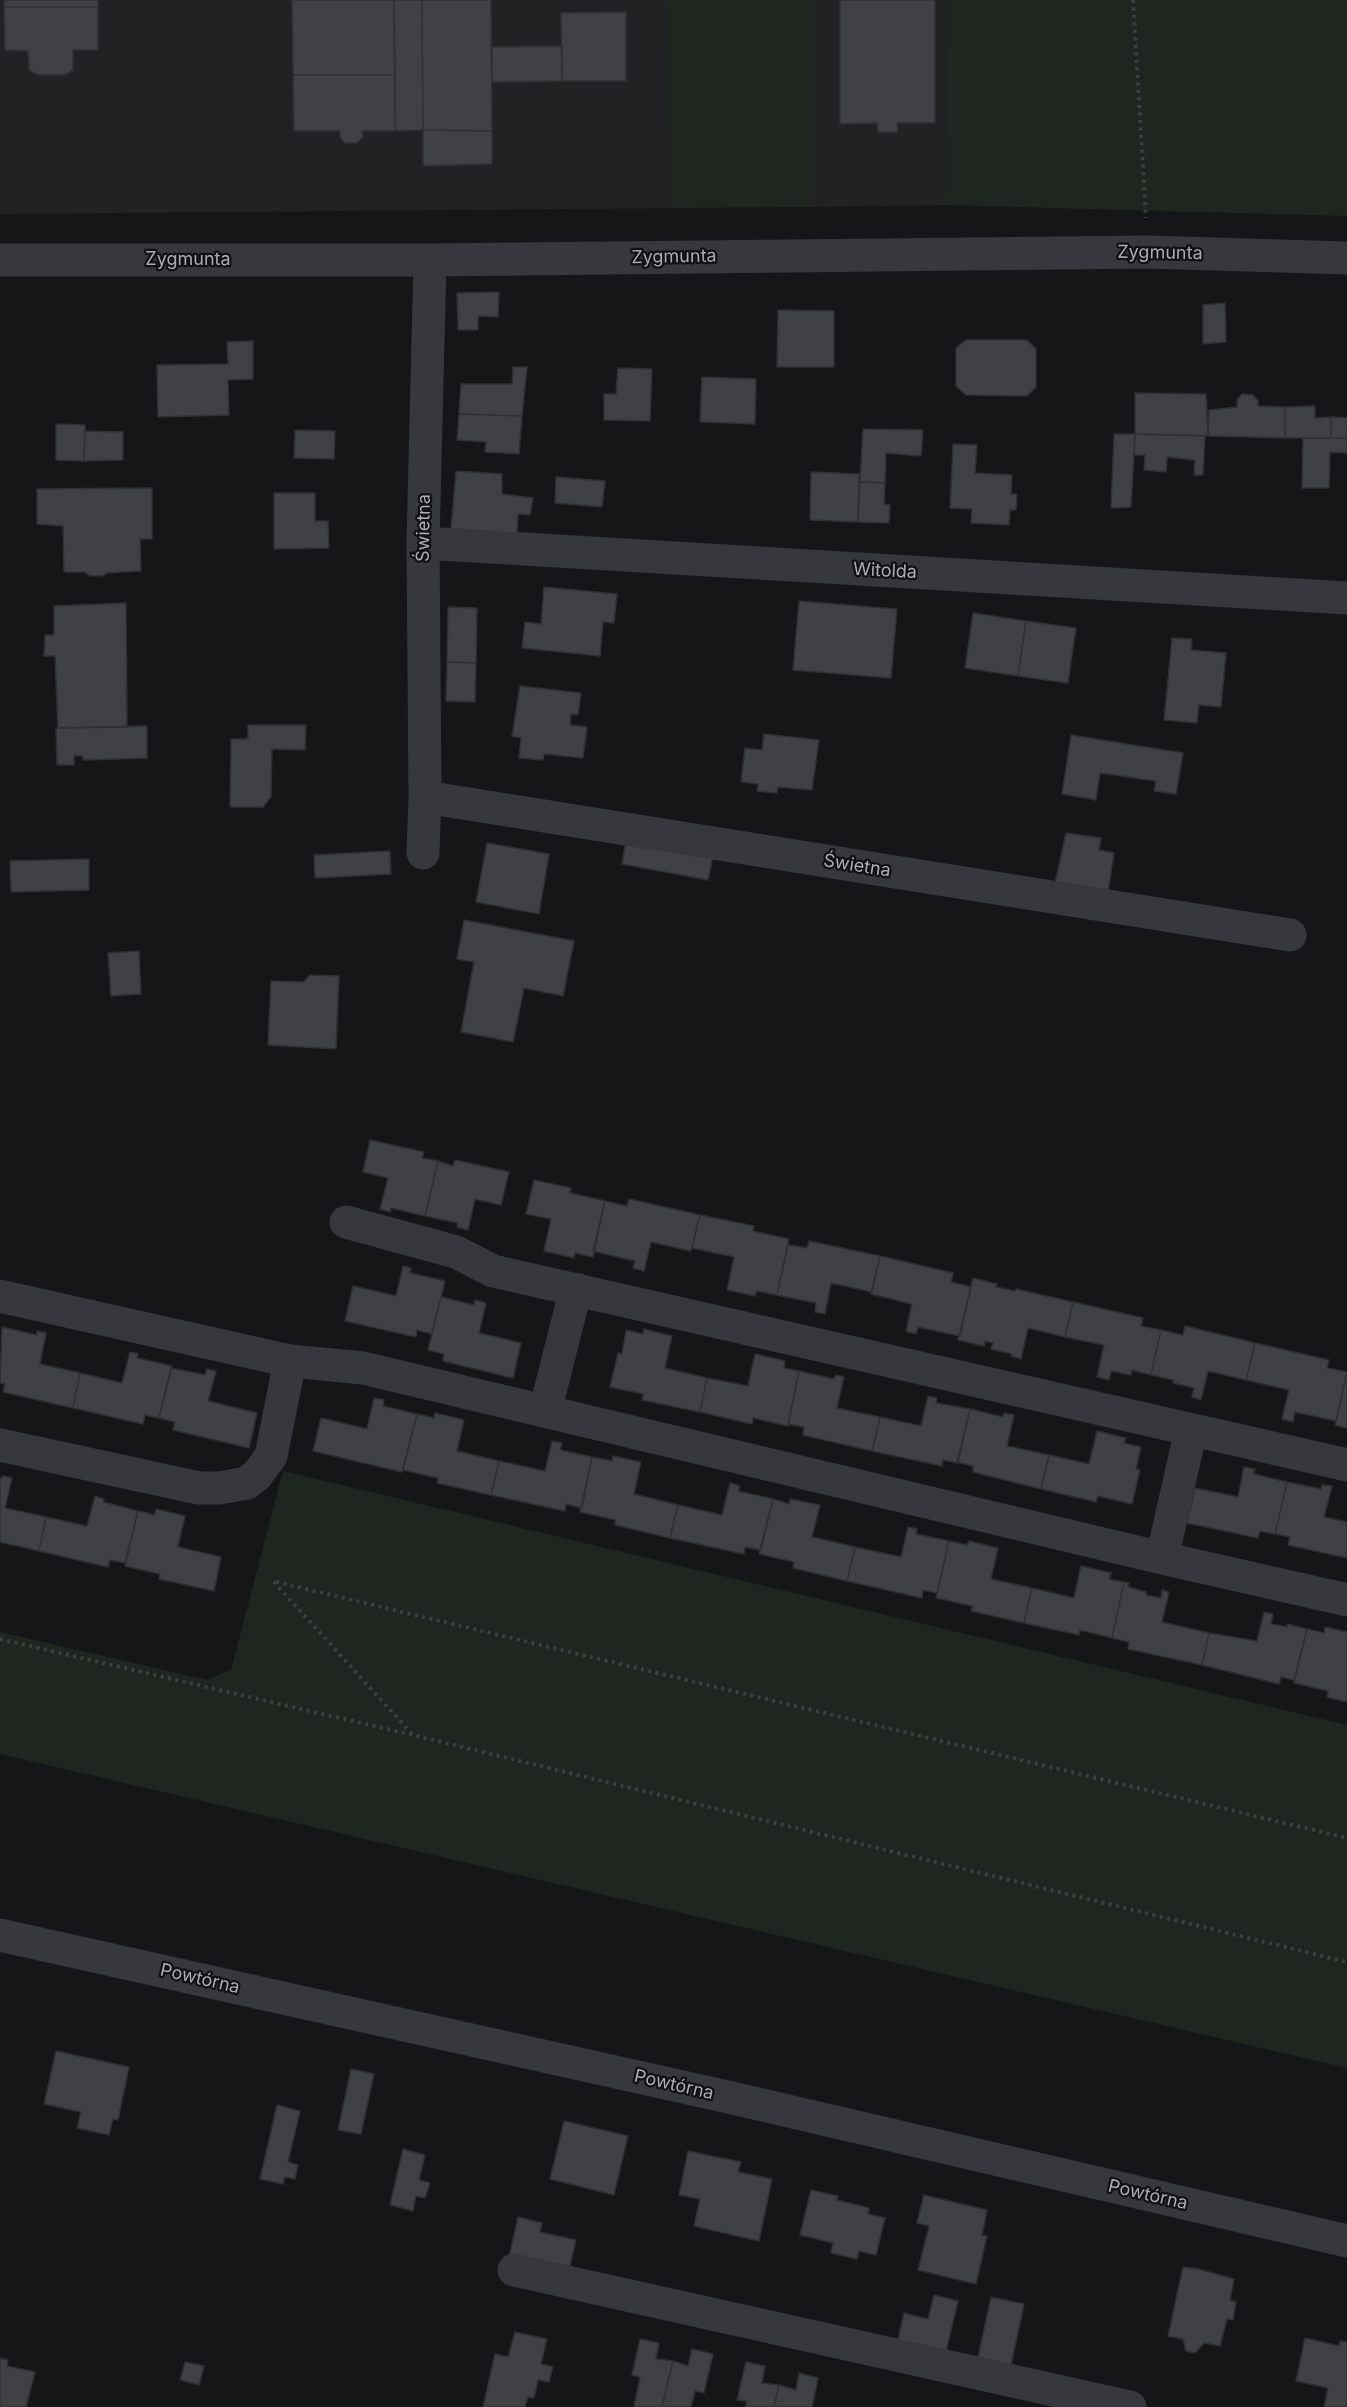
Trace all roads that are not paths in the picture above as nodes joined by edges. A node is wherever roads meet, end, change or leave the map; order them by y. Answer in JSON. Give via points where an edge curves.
{"nodes":[{"id":1,"x":1347,"y":258,"type":"edge"},
{"id":2,"x":0,"y":260,"type":"edge"},
{"id":3,"x":429,"y":260,"type":"junction"},
{"id":4,"x":423,"y":543,"type":"junction"},
{"id":5,"x":1347,"y":598,"type":"edge"},
{"id":6,"x":425,"y":797,"type":"junction"},
{"id":7,"x":423,"y":853,"type":"dead end"},
{"id":8,"x":1290,"y":935,"type":"dead end"},
{"id":9,"x":345,"y":1222,"type":"dead end"},
{"id":10,"x":576,"y":1289,"type":"junction"},
{"id":11,"x":0,"y":1296,"type":"edge"},
{"id":12,"x":290,"y":1362,"type":"junction"},
{"id":13,"x":544,"y":1410,"type":"junction"},
{"id":14,"x":1191,"y":1430,"type":"junction"},
{"id":15,"x":0,"y":1445,"type":"edge"},
{"id":16,"x":1347,"y":1465,"type":"edge"},
{"id":17,"x":1162,"y":1558,"type":"junction"},
{"id":18,"x":1347,"y":1600,"type":"edge"},
{"id":19,"x":0,"y":1935,"type":"edge"},
{"id":20,"x":1347,"y":2241,"type":"edge"},
{"id":21,"x":514,"y":2270,"type":"dead end"},
{"id":22,"x":1130,"y":2407,"type":"edge"}],
"edges":[{"from":1,"to":3,"type":"street","name":"Zygmunta","via":[[1148,252]]},
{"from":2,"to":3,"type":"street","name":"Zygmunta"},
{"from":3,"to":4,"type":"street","name":"Świetna"},
{"from":4,"to":5,"type":"street","name":"Witolda"},
{"from":4,"to":6,"type":"street","name":"Świetna"},
{"from":6,"to":7,"type":"street","name":"Świetna"},
{"from":6,"to":8,"type":"street","name":"Świetna"},
{"from":9,"to":10,"type":"street","via":[[456,1252],[493,1271]]},
{"from":10,"to":13,"type":"street"},
{"from":10,"to":14,"type":"street"},
{"from":11,"to":12,"type":"street"},
{"from":12,"to":13,"type":"street","via":[[363,1368]]},
{"from":12,"to":15,"type":"street","via":[[271,1456],[247,1483],[200,1488]]},
{"from":13,"to":17,"type":"street"},
{"from":14,"to":16,"type":"street"},
{"from":14,"to":17,"type":"street"},
{"from":17,"to":18,"type":"street"},
{"from":19,"to":20,"type":"street","name":"Powtórna","via":[[728,2097]]},
{"from":21,"to":22,"type":"street"}]}
